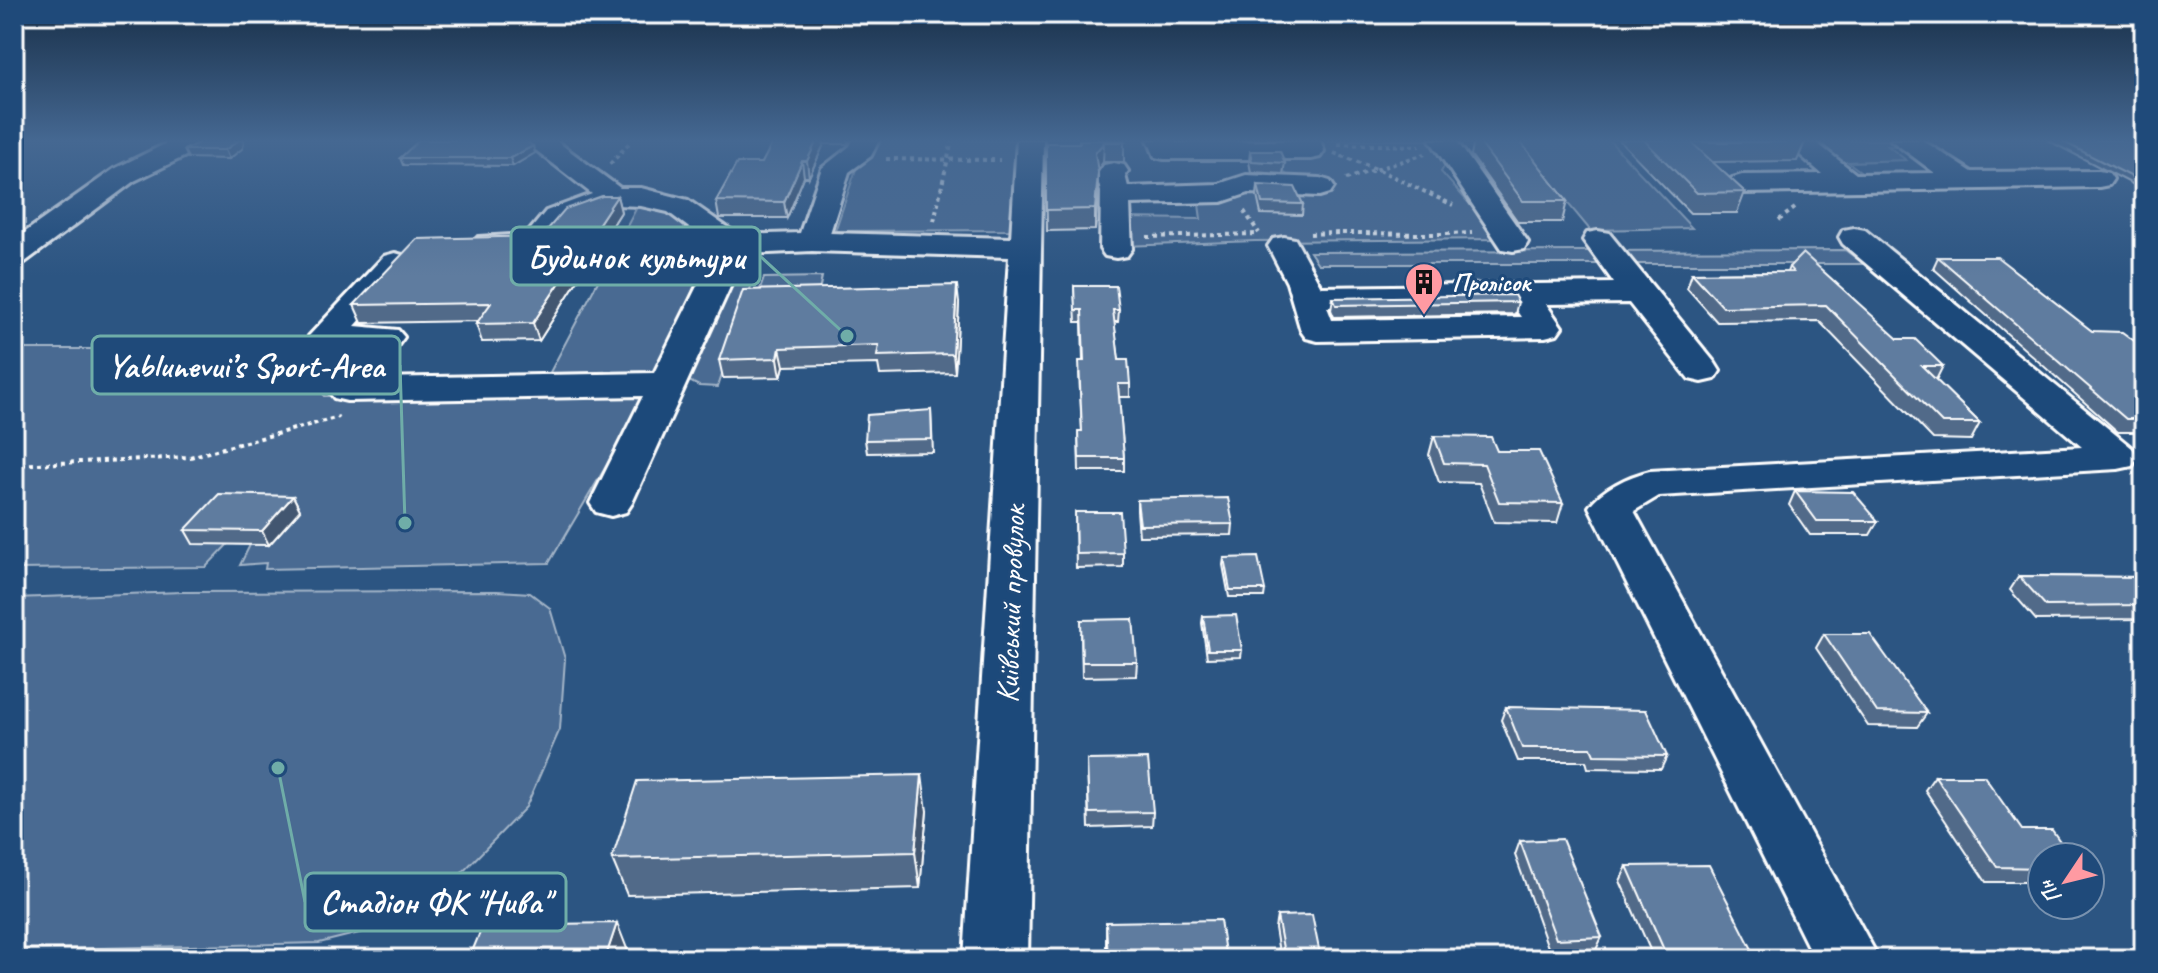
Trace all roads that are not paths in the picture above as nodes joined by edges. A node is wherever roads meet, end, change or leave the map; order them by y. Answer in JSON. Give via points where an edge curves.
{"nodes":[{"id":1,"x":108,"y":185,"type":"edge"},
{"id":2,"x":600,"y":185,"type":"edge"},
{"id":3,"x":830,"y":185,"type":"edge"},
{"id":4,"x":1028,"y":185,"type":"edge"},
{"id":5,"x":1113,"y":185,"type":"edge"},
{"id":6,"x":1242,"y":185,"type":"edge"},
{"id":7,"x":1281,"y":185,"type":"edge"},
{"id":8,"x":1480,"y":185,"type":"edge"},
{"id":9,"x":1320,"y":187,"type":"road end"},
{"id":10,"x":613,"y":196,"type":"junction"},
{"id":11,"x":1115,"y":196,"type":"junction"},
{"id":12,"x":1510,"y":237,"type":"road end"},
{"id":13,"x":1854,"y":237,"type":"dead end"},
{"id":14,"x":1285,"y":238,"type":"road end"},
{"id":15,"x":1598,"y":240,"type":"dead end"},
{"id":16,"x":812,"y":242,"type":"junction"},
{"id":17,"x":1116,"y":243,"type":"road end"},
{"id":18,"x":733,"y":245,"type":"junction"},
{"id":19,"x":1025,"y":248,"type":"junction"},
{"id":20,"x":14,"y":255,"type":"edge"},
{"id":21,"x":1638,"y":293,"type":"junction"},
{"id":22,"x":1702,"y":371,"type":"dead end"},
{"id":23,"x":665,"y":384,"type":"junction"},
{"id":24,"x":2131,"y":458,"type":"edge"},
{"id":25,"x":611,"y":503,"type":"dead end"},
{"id":26,"x":996,"y":959,"type":"edge"},
{"id":27,"x":1847,"y":959,"type":"edge"}],
"edges":[{"from":1,"to":20,"type":"street"},
{"from":2,"to":10,"type":"street"},
{"from":3,"to":16,"type":"street"},
{"from":4,"to":19,"type":"street","name":"Київський провулок"},
{"from":5,"to":11,"type":"street"},
{"from":6,"to":11,"type":"street","via":[[1222,193]]},
{"from":7,"to":9,"type":"street"},
{"from":8,"to":12,"type":"street"},
{"from":10,"to":18,"type":"street","via":[[678,206]]},
{"from":10,"to":23,"type":"street","via":[[557,217],[536,243],[413,244],[327,336],[386,337],[347,390]]},
{"from":11,"to":17,"type":"street"},
{"from":13,"to":24,"type":"street"},
{"from":14,"to":21,"type":"street","via":[[1318,331],[1545,327],[1522,294]]},
{"from":15,"to":21,"type":"street"},
{"from":16,"to":18,"type":"street"},
{"from":16,"to":19,"type":"street"},
{"from":18,"to":23,"type":"street"},
{"from":19,"to":26,"type":"street","name":"Київський провулок"},
{"from":21,"to":22,"type":"street"},
{"from":23,"to":25,"type":"street"},
{"from":24,"to":27,"type":"street","via":[[1650,484],[1610,507]]}]}
